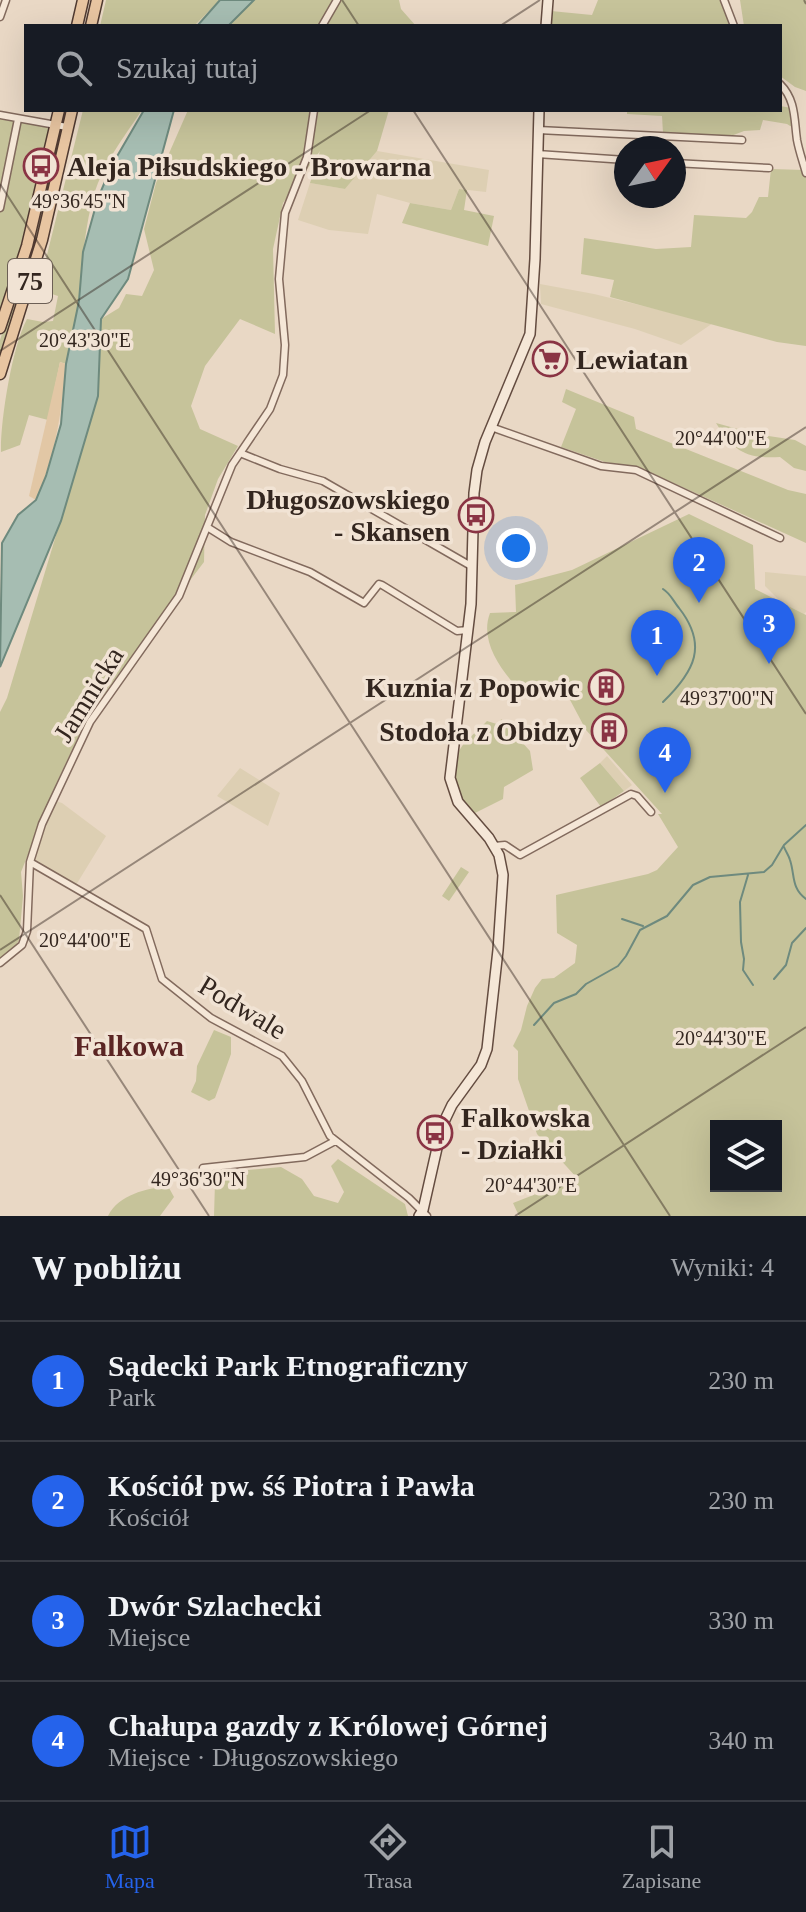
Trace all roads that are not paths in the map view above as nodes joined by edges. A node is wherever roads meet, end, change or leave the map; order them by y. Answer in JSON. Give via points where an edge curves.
{"nodes":[{"id":1,"x":6,"y":0,"type":"edge"},
{"id":2,"x":83,"y":0,"type":"edge"},
{"id":3,"x":97,"y":0,"type":"edge"},
{"id":4,"x":337,"y":0,"type":"edge"},
{"id":5,"x":548,"y":0,"type":"edge"},
{"id":6,"x":724,"y":0,"type":"edge"},
{"id":7,"x":0,"y":17,"type":"edge"},
{"id":8,"x":77,"y":24,"type":"edge"},
{"id":9,"x":91,"y":24,"type":"edge"},
{"id":10,"x":323,"y":24,"type":"edge"},
{"id":11,"x":546,"y":24,"type":"edge"},
{"id":12,"x":733,"y":24,"type":"edge"},
{"id":13,"x":782,"y":86,"type":"edge"},
{"id":14,"x":58,"y":112,"type":"edge"},
{"id":15,"x":71,"y":112,"type":"edge"},
{"id":16,"x":314,"y":112,"type":"edge"},
{"id":17,"x":539,"y":112,"type":"edge"},
{"id":18,"x":0,"y":115,"type":"edge"},
{"id":19,"x":18,"y":119,"type":"junction"},
{"id":20,"x":55,"y":125,"type":"junction"},
{"id":21,"x":67,"y":127,"type":"junction"},
{"id":22,"x":538,"y":130,"type":"junction"},
{"id":23,"x":742,"y":140,"type":"dead end"},
{"id":24,"x":789,"y":142,"type":"dead end"},
{"id":25,"x":798,"y":142,"type":"junction"},
{"id":26,"x":537,"y":154,"type":"junction"},
{"id":27,"x":614,"y":159,"type":"edge"},
{"id":28,"x":686,"y":164,"type":"edge"},
{"id":29,"x":769,"y":168,"type":"dead end"},
{"id":30,"x":806,"y":173,"type":"edge"},
{"id":31,"x":1,"y":198,"type":"edge"},
{"id":32,"x":0,"y":208,"type":"edge"},
{"id":33,"x":0,"y":328,"type":"edge"},
{"id":34,"x":0,"y":374,"type":"edge"},
{"id":35,"x":491,"y":427,"type":"junction"},
{"id":36,"x":240,"y":453,"type":"junction"},
{"id":37,"x":207,"y":527,"type":"junction"},
{"id":38,"x":780,"y":538,"type":"dead end"},
{"id":39,"x":471,"y":566,"type":"junction"},
{"id":40,"x":468,"y":630,"type":"junction"},
{"id":41,"x":651,"y":812,"type":"dead end"},
{"id":42,"x":494,"y":846,"type":"junction"},
{"id":43,"x":30,"y":862,"type":"junction"},
{"id":44,"x":0,"y":963,"type":"edge"},
{"id":45,"x":335,"y":1141,"type":"junction"},
{"id":46,"x":203,"y":1168,"type":"dead end"},
{"id":47,"x":423,"y":1214,"type":"edge"}],
"edges":[{"from":1,"to":7,"type":"street"},
{"from":2,"to":8,"type":"main road"},
{"from":3,"to":9,"type":"main road"},
{"from":4,"to":10,"type":"street"},
{"from":5,"to":11,"type":"street"},
{"from":6,"to":12,"type":"street"},
{"from":13,"to":25,"type":"street","via":[[793,106]]},
{"from":14,"to":20,"type":"main road","number":"75"},
{"from":15,"to":21,"type":"main road","number":"75"},
{"from":16,"to":36,"type":"street","name":"Jamnicka","via":[[307,157],[285,213],[279,279],[283,375],[270,409]]},
{"from":17,"to":22,"type":"street"},
{"from":18,"to":19,"type":"street"},
{"from":19,"to":20,"type":"street"},
{"from":19,"to":31,"type":"street"},
{"from":20,"to":21,"type":"street"},
{"from":20,"to":33,"type":"main road","number":"75","via":[[27,246]]},
{"from":21,"to":34,"type":"main road","number":"75","via":[[42,240]]},
{"from":22,"to":23,"type":"street"},
{"from":22,"to":26,"type":"street"},
{"from":24,"to":25,"type":"street"},
{"from":25,"to":30,"type":"street"},
{"from":26,"to":27,"type":"street"},
{"from":26,"to":35,"type":"street","via":[[530,334]]},
{"from":28,"to":29,"type":"street"},
{"from":31,"to":32,"type":"street"},
{"from":35,"to":38,"type":"street","via":[[601,466],[636,470]]},
{"from":35,"to":39,"type":"street","via":[[477,470]]},
{"from":36,"to":37,"type":"street","name":"Jamnicka"},
{"from":36,"to":39,"type":"street","via":[[323,481]]},
{"from":37,"to":40,"type":"street","via":[[231,542],[310,572],[364,603],[379,584],[457,631]]},
{"from":37,"to":43,"type":"street","name":"Jamnicka","via":[[179,596],[90,722]]},
{"from":39,"to":40,"type":"street"},
{"from":40,"to":42,"type":"street","via":[[450,778],[458,802]]},
{"from":41,"to":42,"type":"street","via":[[631,794],[520,855],[505,845]]},
{"from":42,"to":47,"type":"street","via":[[503,875],[487,1049],[442,1126]]},
{"from":43,"to":44,"type":"street","name":"Jamnicka","via":[[27,931],[22,945]]},
{"from":43,"to":45,"type":"street","name":"Podwale","via":[[146,929],[162,979],[211,1018],[282,1056]]},
{"from":45,"to":46,"type":"street","via":[[306,1156]]},
{"from":45,"to":47,"type":"street","name":"Podwale"}]}
